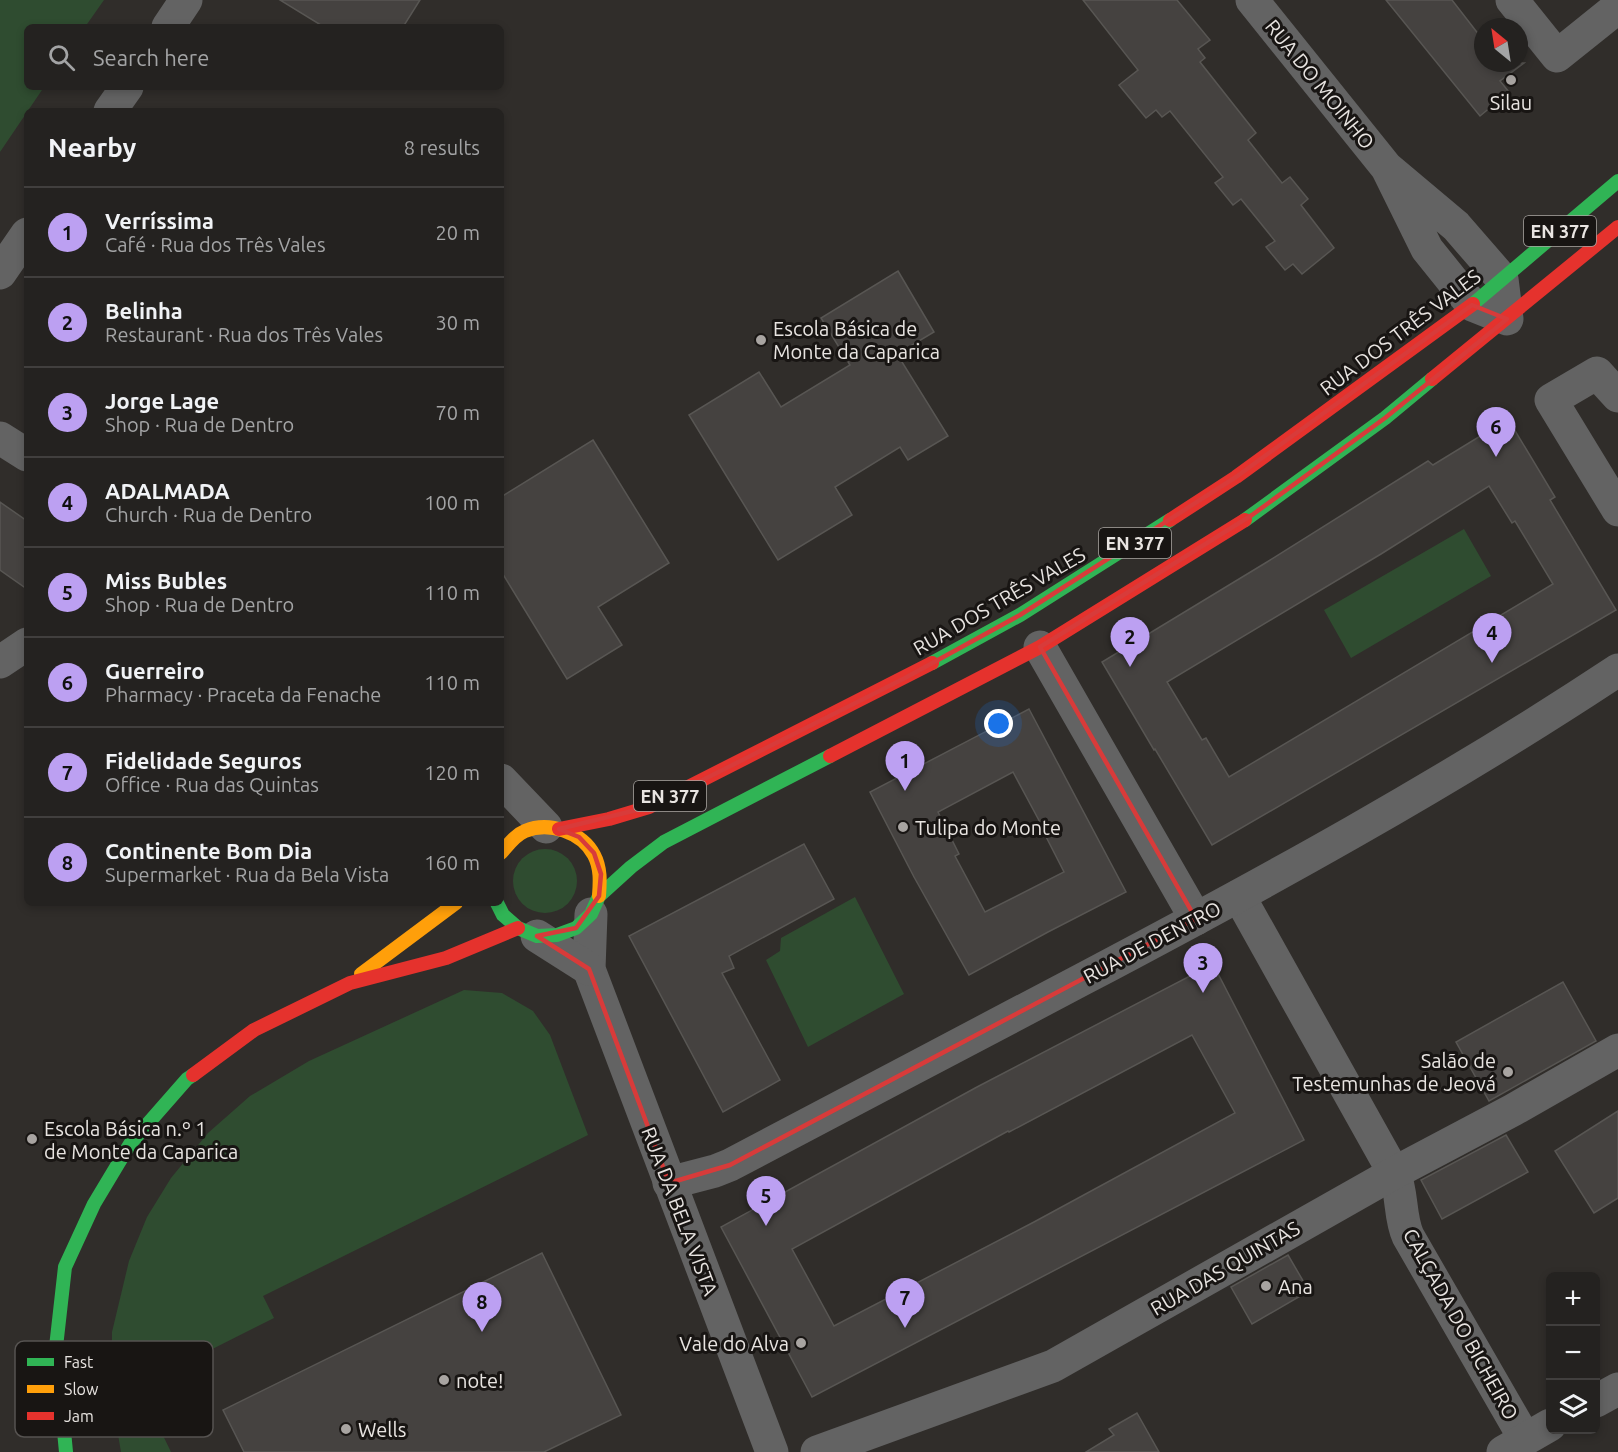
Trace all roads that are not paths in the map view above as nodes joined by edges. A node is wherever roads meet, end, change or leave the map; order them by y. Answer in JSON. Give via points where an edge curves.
{"nodes":[{"id":1,"x":186,"y":0,"type":"edge"},
{"id":2,"x":1252,"y":0,"type":"edge"},
{"id":3,"x":1512,"y":0,"type":"edge"},
{"id":4,"x":1618,"y":7,"type":"edge"},
{"id":5,"x":170,"y":24,"type":"edge"},
{"id":6,"x":125,"y":90,"type":"edge"},
{"id":7,"x":113,"y":108,"type":"edge"},
{"id":8,"x":1387,"y":168,"type":"junction"},
{"id":9,"x":1618,"y":181,"type":"edge"},
{"id":10,"x":1618,"y":227,"type":"edge"},
{"id":11,"x":24,"y":238,"type":"edge"},
{"id":12,"x":0,"y":273,"type":"edge"},
{"id":13,"x":1502,"y":279,"type":"junction"},
{"id":14,"x":1472,"y":304,"type":"junction"},
{"id":15,"x":1507,"y":318,"type":"junction"},
{"id":16,"x":1618,"y":396,"type":"edge"},
{"id":17,"x":0,"y":438,"type":"edge"},
{"id":18,"x":24,"y":452,"type":"edge"},
{"id":19,"x":1618,"y":510,"type":"edge"},
{"id":20,"x":1040,"y":647,"type":"junction"},
{"id":21,"x":1618,"y":670,"type":"edge"},
{"id":22,"x":504,"y":783,"type":"edge"},
{"id":23,"x":552,"y":828,"type":"junction"},
{"id":24,"x":504,"y":849,"type":"edge"},
{"id":25,"x":1239,"y":896,"type":"junction"},
{"id":26,"x":595,"y":905,"type":"junction"},
{"id":27,"x":452,"y":906,"type":"edge"},
{"id":28,"x":498,"y":906,"type":"edge"},
{"id":29,"x":1196,"y":919,"type":"junction"},
{"id":30,"x":527,"y":932,"type":"junction"},
{"id":31,"x":589,"y":969,"type":"junction"},
{"id":32,"x":350,"y":983,"type":"junction"},
{"id":33,"x":1618,"y":1050,"type":"edge"},
{"id":34,"x":1394,"y":1173,"type":"junction"},
{"id":35,"x":669,"y":1183,"type":"junction"},
{"id":36,"x":57,"y":1341,"type":"edge"},
{"id":37,"x":1618,"y":1390,"type":"edge"},
{"id":38,"x":1600,"y":1399,"type":"edge"},
{"id":39,"x":65,"y":1437,"type":"edge"},
{"id":40,"x":1526,"y":1439,"type":"edge"},
{"id":41,"x":66,"y":1452,"type":"edge"},
{"id":42,"x":772,"y":1452,"type":"edge"},
{"id":43,"x":817,"y":1452,"type":"edge"}],
"edges":[{"from":1,"to":5,"type":"street"},
{"from":2,"to":8,"type":"street","name":"RUA DO MOINHO"},
{"from":3,"to":4,"type":"street","via":[[1557,56]]},
{"from":6,"to":7,"type":"street"},
{"from":8,"to":13,"type":"street","name":"RUA DO MOINHO","via":[[1456,226]]},
{"from":8,"to":14,"type":"street","name":"RUA DO MOINHO","via":[[1427,249]]},
{"from":9,"to":13,"type":"main road","name":"RUA DOS TRÊS VALES","number":"EN 377"},
{"from":10,"to":15,"type":"main road","number":"EN 377"},
{"from":11,"to":12,"type":"street"},
{"from":13,"to":14,"type":"main road","name":"RUA DOS TRÊS VALES","number":"EN 377"},
{"from":13,"to":15,"type":"street"},
{"from":14,"to":15,"type":"street","name":"RUA DO MOINHO"},
{"from":14,"to":23,"type":"main road","name":"RUA DOS TRÊS VALES","number":"EN 377","via":[[1236,477],[1020,615],[905,678],[649,807],[609,819]]},
{"from":15,"to":20,"type":"main road","number":"EN 377","via":[[1385,418],[1252,515]]},
{"from":16,"to":19,"type":"street","via":[[1597,373],[1551,400]]},
{"from":17,"to":18,"type":"street"},
{"from":20,"to":26,"type":"main road","number":"EN 377","via":[[664,842],[631,867]]},
{"from":20,"to":29,"type":"street"},
{"from":21,"to":25,"type":"street","name":"RUA DE DENTRO","via":[[1404,803]]},
{"from":22,"to":23,"type":"street"},
{"from":23,"to":24,"type":"main road","name":"RUA DOS TRÊS VALES","number":"EN 377","via":[[526,831]]},
{"from":23,"to":26,"type":"main road","via":[[579,837],[594,853],[601,874]]},
{"from":25,"to":29,"type":"street","name":"RUA DE DENTRO"},
{"from":25,"to":34,"type":"street","name":"CALÇADA DO BICHEIRO"},
{"from":26,"to":30,"type":"main road","number":"EN 377","via":[[576,928],[566,932]]},
{"from":26,"to":31,"type":"street","name":"RUA DA BELA VISTA"},
{"from":27,"to":32,"type":"main road","number":"EN 377"},
{"from":28,"to":30,"type":"main road","via":[[503,915]]},
{"from":29,"to":35,"type":"street","name":"RUA DE DENTRO","via":[[730,1165]]},
{"from":30,"to":31,"type":"street"},
{"from":30,"to":32,"type":"main road","number":"EN 377"},
{"from":31,"to":35,"type":"street","name":"RUA DA BELA VISTA"},
{"from":32,"to":36,"type":"main road","number":"EN 377","via":[[254,1030],[187,1079],[130,1144],[94,1204],[65,1267]]},
{"from":33,"to":34,"type":"street","name":"RUA DAS QUINTAS"},
{"from":34,"to":40,"type":"street","name":"CALÇADA DO BICHEIRO","via":[[1408,1236]]},
{"from":34,"to":43,"type":"street","name":"RUA DAS QUINTAS","via":[[1053,1366]]},
{"from":35,"to":42,"type":"street","name":"RUA DA BELA VISTA"},
{"from":37,"to":38,"type":"street"},
{"from":39,"to":41,"type":"main road","number":"EN 377"}]}
